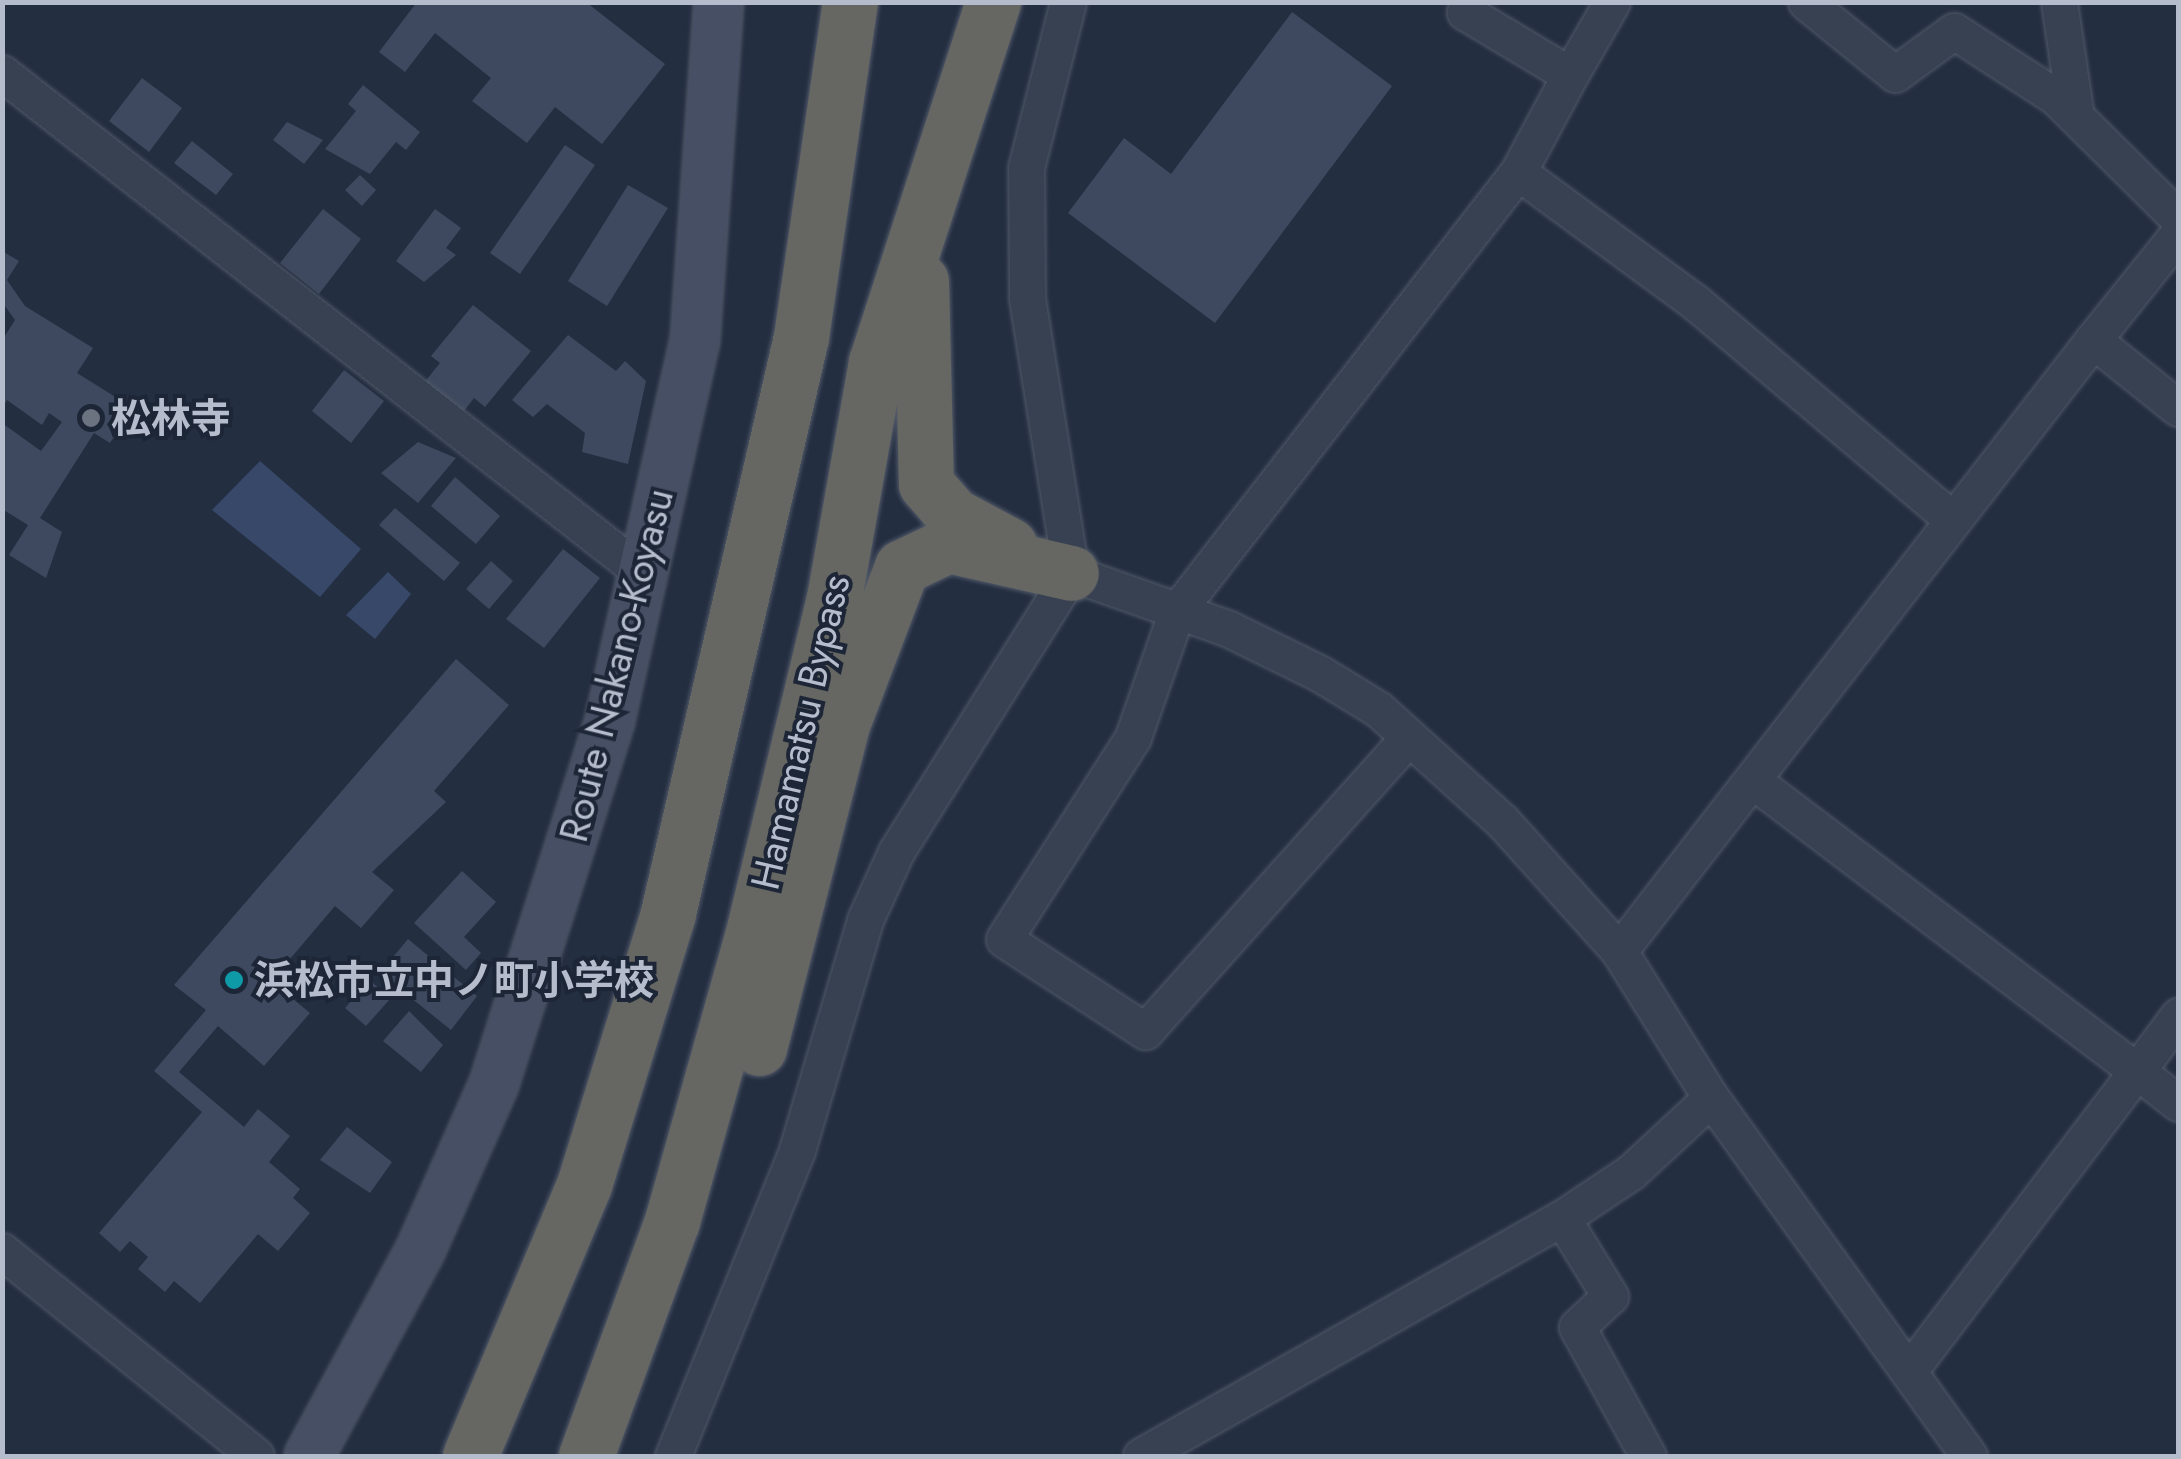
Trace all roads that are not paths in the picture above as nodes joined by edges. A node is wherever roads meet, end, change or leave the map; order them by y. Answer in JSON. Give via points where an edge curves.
{"nodes":[{"id":1,"x":719,"y":2,"type":"edge"},
{"id":2,"x":850,"y":2,"type":"edge"},
{"id":3,"x":884,"y":2,"type":"edge"},
{"id":4,"x":956,"y":2,"type":"edge"},
{"id":5,"x":993,"y":2,"type":"edge"},
{"id":6,"x":1068,"y":2,"type":"edge"},
{"id":7,"x":1469,"y":2,"type":"edge"},
{"id":8,"x":1612,"y":2,"type":"edge"},
{"id":9,"x":1806,"y":2,"type":"edge"},
{"id":10,"x":2059,"y":2,"type":"edge"},
{"id":11,"x":2,"y":73,"type":"edge"},
{"id":12,"x":1570,"y":75,"type":"junction"},
{"id":13,"x":2076,"y":117,"type":"junction"},
{"id":14,"x":1518,"y":172,"type":"junction"},
{"id":15,"x":2178,"y":218,"type":"edge"},
{"id":16,"x":922,"y":231,"type":"junction"},
{"id":17,"x":2178,"y":234,"type":"edge"},
{"id":18,"x":800,"y":337,"type":"junction"},
{"id":19,"x":2093,"y":340,"type":"junction"},
{"id":20,"x":2178,"y":408,"type":"edge"},
{"id":21,"x":1952,"y":518,"type":"junction"},
{"id":22,"x":643,"y":573,"type":"junction"},
{"id":23,"x":1071,"y":573,"type":"junction"},
{"id":24,"x":1177,"y":611,"type":"junction"},
{"id":25,"x":1409,"y":736,"type":"junction"},
{"id":26,"x":1752,"y":780,"type":"junction"},
{"id":27,"x":1619,"y":951,"type":"junction"},
{"id":28,"x":2178,"y":1016,"type":"edge"},
{"id":29,"x":2137,"y":1070,"type":"junction"},
{"id":30,"x":1712,"y":1098,"type":"junction"},
{"id":31,"x":2178,"y":1103,"type":"edge"},
{"id":32,"x":1562,"y":1218,"type":"junction"},
{"id":33,"x":663,"y":1248,"type":"junction"},
{"id":34,"x":2,"y":1252,"type":"edge"},
{"id":35,"x":1910,"y":1370,"type":"junction"},
{"id":36,"x":471,"y":1450,"type":"edge"},
{"id":37,"x":256,"y":1456,"type":"edge"},
{"id":38,"x":309,"y":1456,"type":"edge"},
{"id":39,"x":586,"y":1456,"type":"edge"},
{"id":40,"x":673,"y":1456,"type":"edge"},
{"id":41,"x":1141,"y":1456,"type":"edge"},
{"id":42,"x":1648,"y":1456,"type":"edge"},
{"id":43,"x":1969,"y":1456,"type":"edge"}],
"edges":[{"from":1,"to":22,"type":"main road","name":"Route Nakano-Koyasu","via":[[694,341]]},
{"from":2,"to":18,"type":"highway"},
{"from":3,"to":18,"type":"highway"},
{"from":4,"to":16,"type":"highway"},
{"from":5,"to":16,"type":"highway","name":"Hamamatsu Bypass"},
{"from":6,"to":23,"type":"street","via":[[1026,186],[1026,297]]},
{"from":7,"to":12,"type":"street","via":[[1465,12]]},
{"from":8,"to":12,"type":"street"},
{"from":9,"to":13,"type":"street","via":[[1896,74],[1954,31]]},
{"from":10,"to":13,"type":"street"},
{"from":11,"to":22,"type":"street"},
{"from":12,"to":14,"type":"street"},
{"from":13,"to":15,"type":"street"},
{"from":14,"to":21,"type":"street","via":[[1694,302]]},
{"from":14,"to":24,"type":"street"},
{"from":16,"to":23,"type":"highway","via":[[926,484],[972,528]]},
{"from":16,"to":33,"type":"highway","name":"Hamamatsu Bypass","via":[[876,362],[834,598],[766,880]]},
{"from":17,"to":19,"type":"street"},
{"from":18,"to":36,"type":"highway","via":[[668,913],[584,1185]]},
{"from":19,"to":20,"type":"street"},
{"from":19,"to":21,"type":"street"},
{"from":21,"to":26,"type":"street"},
{"from":22,"to":38,"type":"main road","name":"Route Nakano-Koyasu","via":[[610,720],[494,1084],[420,1250]]},
{"from":23,"to":24,"type":"street"},
{"from":23,"to":33,"type":"highway","via":[[948,546],[920,552],[883,600],[759,1047],[718,1161]]},
{"from":23,"to":40,"type":"street","via":[[896,852],[864,920],[797,1150]]},
{"from":24,"to":25,"type":"street","via":[[1319,673]]},
{"from":24,"to":25,"type":"street","via":[[1133,738],[1004,939],[1144,1030]]},
{"from":25,"to":27,"type":"street","via":[[1502,821]]},
{"from":26,"to":27,"type":"street"},
{"from":26,"to":29,"type":"street"},
{"from":27,"to":30,"type":"street"},
{"from":28,"to":29,"type":"street"},
{"from":29,"to":31,"type":"street"},
{"from":29,"to":35,"type":"street"},
{"from":30,"to":32,"type":"street","via":[[1631,1172]]},
{"from":30,"to":35,"type":"street"},
{"from":32,"to":41,"type":"street"},
{"from":32,"to":42,"type":"street","via":[[1610,1296],[1577,1327]]},
{"from":33,"to":39,"type":"highway","name":"Hamamatsu Bypass"},
{"from":34,"to":37,"type":"street"},
{"from":35,"to":43,"type":"street"}]}
